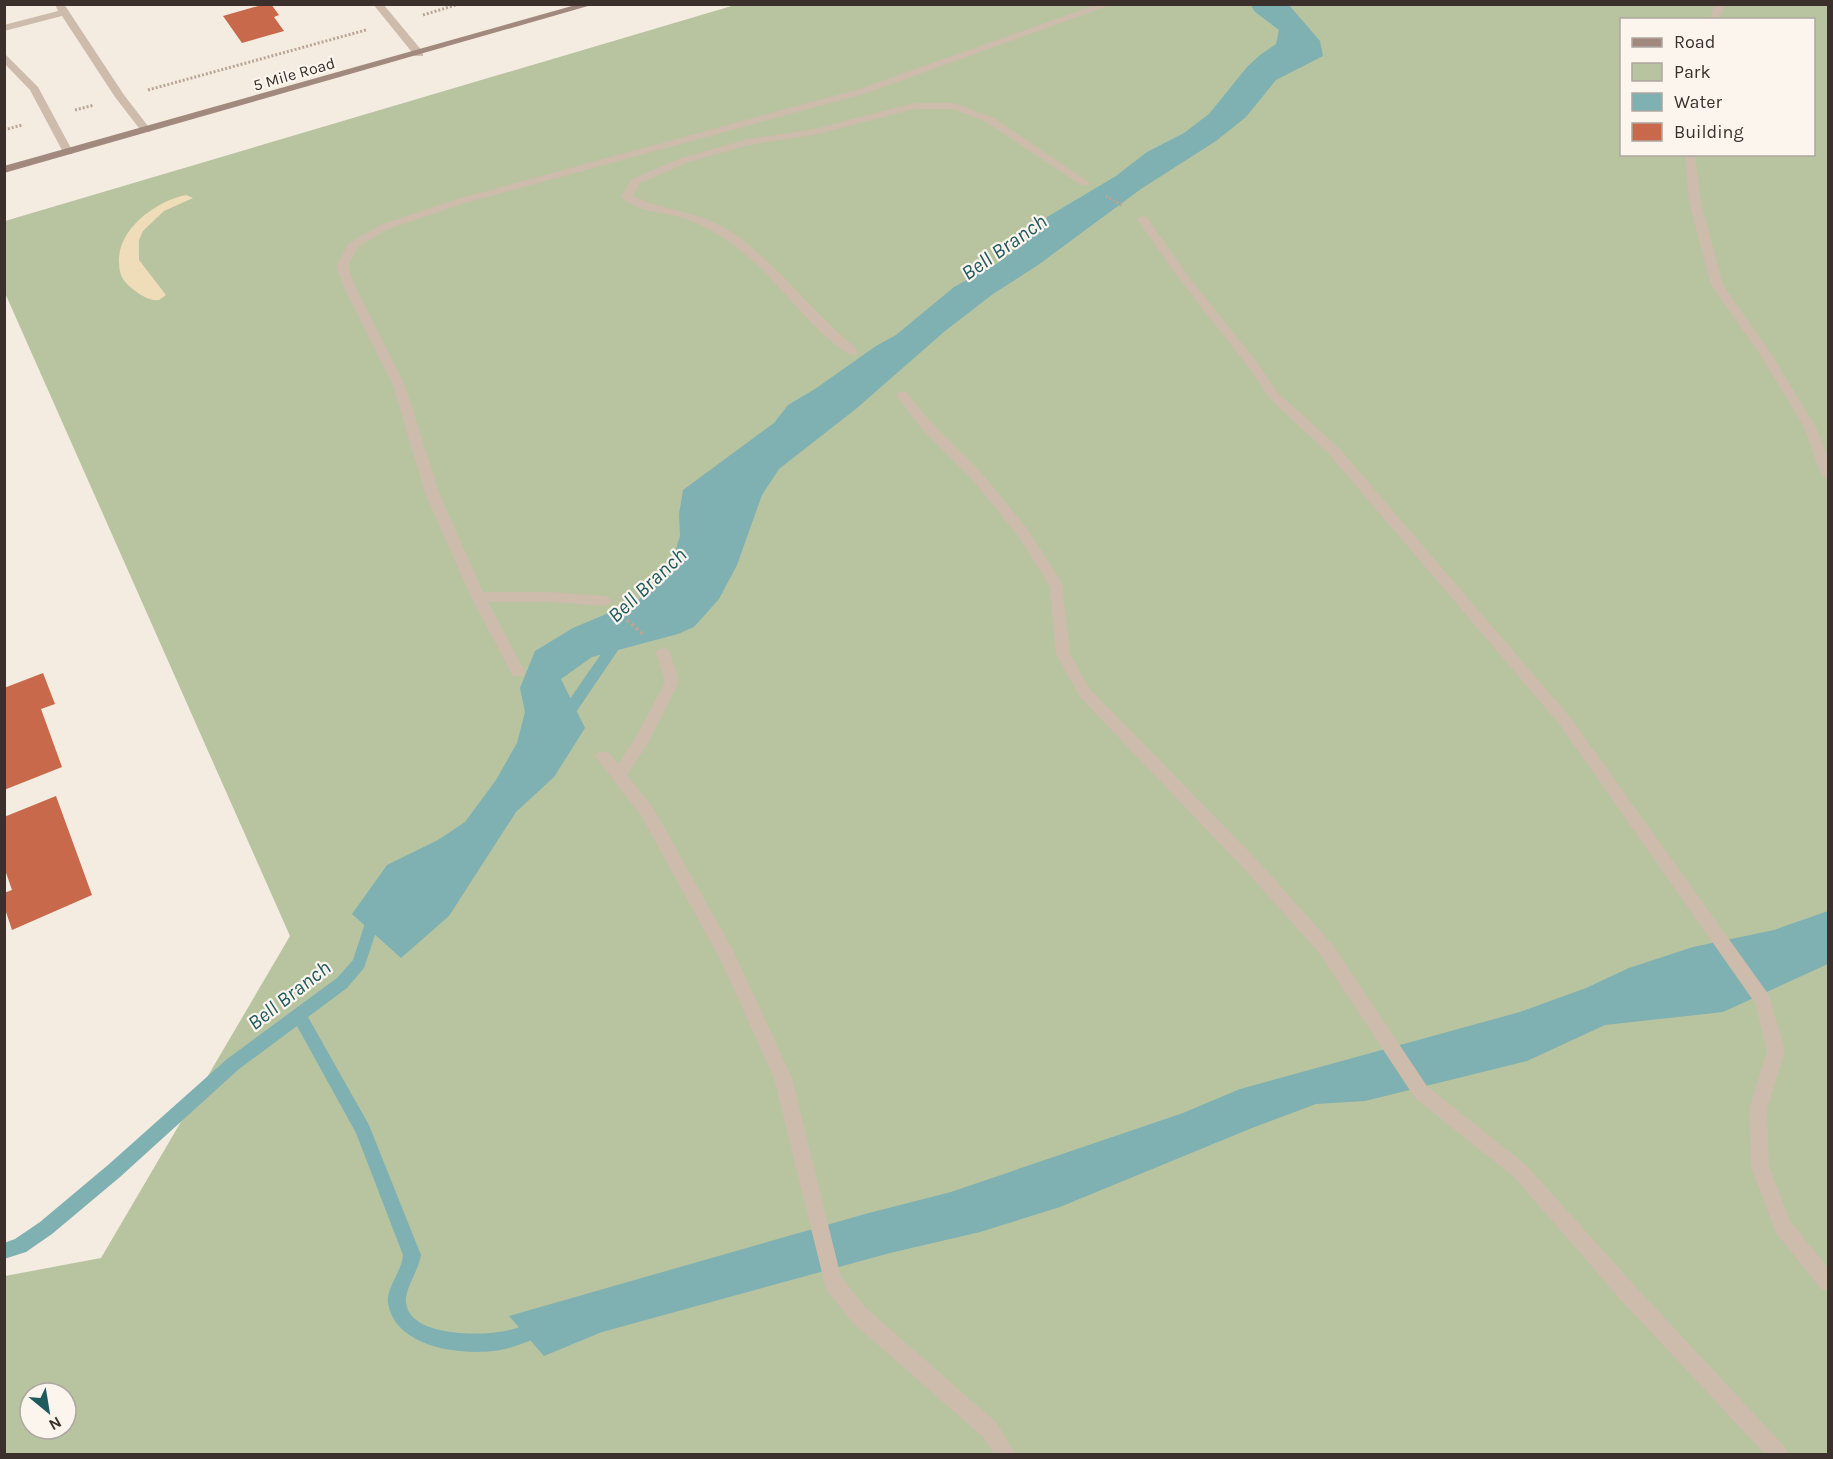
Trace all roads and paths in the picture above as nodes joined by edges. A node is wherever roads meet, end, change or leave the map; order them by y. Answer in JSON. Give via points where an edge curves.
{"nodes":[{"id":1,"x":376,"y":4,"type":"edge"},
{"id":2,"x":459,"y":4,"type":"edge"},
{"id":3,"x":591,"y":4,"type":"edge"},
{"id":4,"x":1109,"y":4,"type":"edge"},
{"id":5,"x":61,"y":8,"type":"edge"},
{"id":6,"x":392,"y":23,"type":"junction"},
{"id":7,"x":4,"y":28,"type":"edge"},
{"id":8,"x":419,"y":54,"type":"junction"},
{"id":9,"x":4,"y":56,"type":"edge"},
{"id":10,"x":120,"y":98,"type":"junction"},
{"id":11,"x":48,"y":118,"type":"junction"},
{"id":12,"x":4,"y":130,"type":"edge"},
{"id":13,"x":146,"y":130,"type":"junction"},
{"id":14,"x":68,"y":152,"type":"junction"},
{"id":15,"x":1690,"y":156,"type":"edge"},
{"id":16,"x":4,"y":170,"type":"edge"},
{"id":17,"x":1085,"y":183,"type":"joint"},
{"id":18,"x":1143,"y":219,"type":"joint"},
{"id":19,"x":853,"y":352,"type":"dead end"},
{"id":20,"x":902,"y":395,"type":"dead end"},
{"id":21,"x":1828,"y":475,"type":"edge"},
{"id":22,"x":478,"y":597,"type":"junction"},
{"id":23,"x":606,"y":601,"type":"joint"},
{"id":24,"x":663,"y":652,"type":"joint"},
{"id":25,"x":518,"y":672,"type":"dead end"},
{"id":26,"x":603,"y":756,"type":"dead end"},
{"id":27,"x":618,"y":776,"type":"junction"},
{"id":28,"x":1828,"y":1282,"type":"edge"},
{"id":29,"x":1005,"y":1455,"type":"edge"},
{"id":30,"x":1778,"y":1455,"type":"edge"}],
"edges":[{"from":1,"to":6,"type":"street"},
{"from":2,"to":6,"type":"path"},
{"from":3,"to":8,"type":"main road","name":"5 Mile Road"},
{"from":4,"to":22,"type":"street","via":[[863,91],[461,201],[384,228],[353,245],[342,266],[399,385],[432,493]]},
{"from":5,"to":7,"type":"street"},
{"from":5,"to":10,"type":"street"},
{"from":6,"to":8,"type":"street"},
{"from":6,"to":10,"type":"path"},
{"from":8,"to":13,"type":"main road","name":"5 Mile Road"},
{"from":9,"to":11,"type":"street","via":[[34,89]]},
{"from":10,"to":11,"type":"path"},
{"from":10,"to":13,"type":"street"},
{"from":11,"to":12,"type":"path"},
{"from":11,"to":14,"type":"street"},
{"from":13,"to":14,"type":"main road","name":"5 Mile Road"},
{"from":14,"to":16,"type":"main road","name":"5 Mile Road"},
{"from":15,"to":21,"type":"street","via":[[1695,202],[1717,285],[1810,427]]},
{"from":17,"to":18,"type":"path"},
{"from":17,"to":19,"type":"street","via":[[990,120],[954,106],[914,106],[814,132],[748,142],[685,160],[636,181],[627,197],[647,207],[689,216],[731,236]]},
{"from":18,"to":28,"type":"street","via":[[1274,396],[1334,451],[1565,721],[1763,1000],[1776,1051],[1758,1109],[1760,1166],[1783,1227]]},
{"from":20,"to":30,"type":"street","via":[[996,500],[1057,587],[1063,654],[1085,693],[1253,867],[1326,949],[1421,1092],[1520,1171]]},
{"from":22,"to":23,"type":"street"},
{"from":22,"to":25,"type":"street"},
{"from":23,"to":24,"type":"path"},
{"from":24,"to":27,"type":"street","via":[[672,682],[642,741]]},
{"from":26,"to":27,"type":"street"},
{"from":27,"to":29,"type":"street","via":[[648,813],[728,957],[783,1078],[833,1282],[859,1315],[990,1430]]}]}
